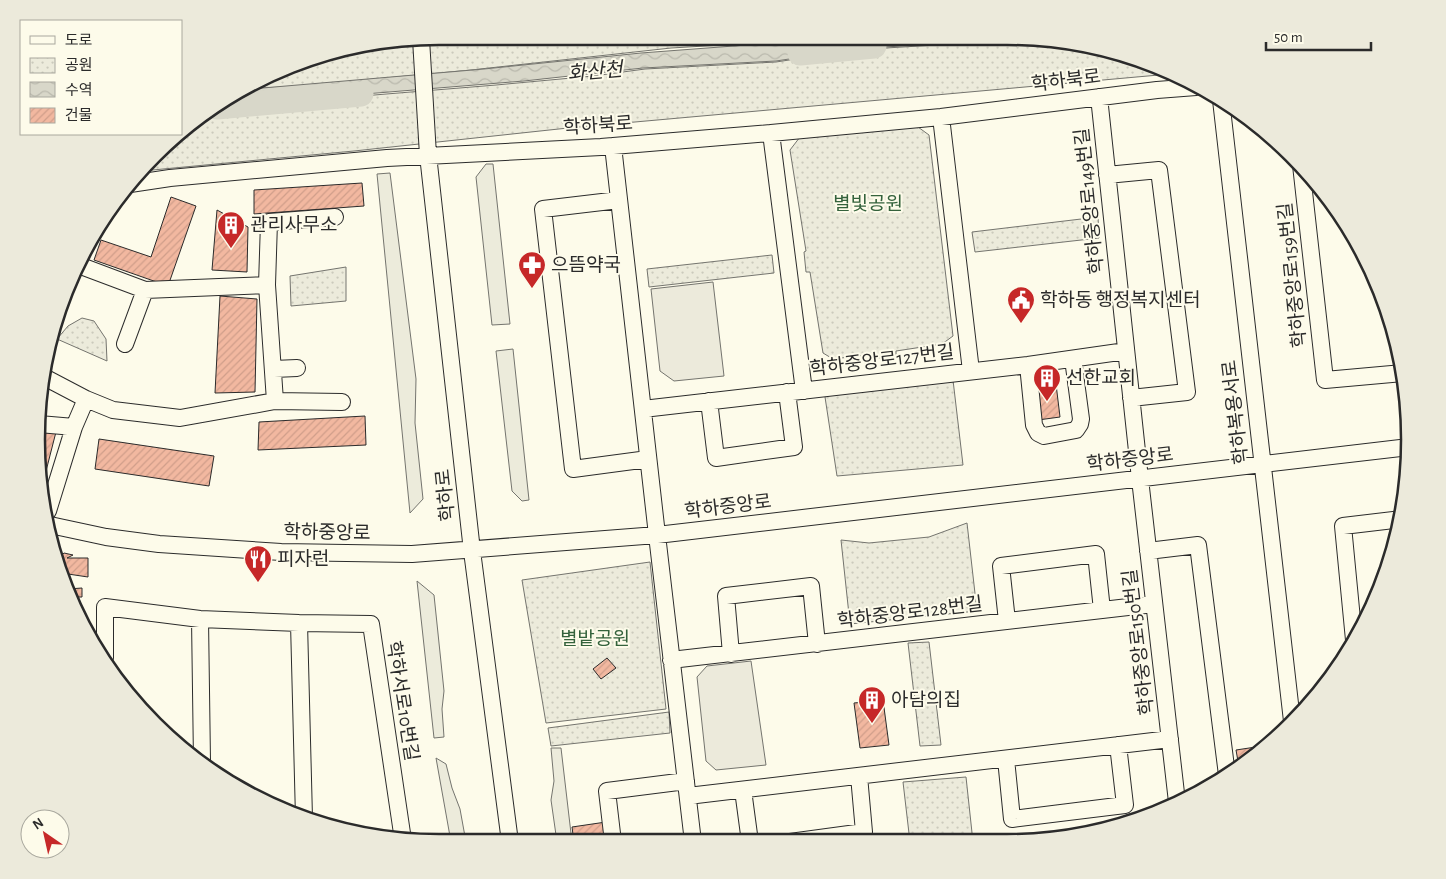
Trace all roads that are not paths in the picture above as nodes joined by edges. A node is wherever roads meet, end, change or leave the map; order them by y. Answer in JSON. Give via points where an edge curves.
{"nodes":[{"id":1,"x":421,"y":46,"type":"edge"},
{"id":2,"x":1185,"y":88,"type":"edge"},
{"id":3,"x":1099,"y":98,"type":"junction"},
{"id":4,"x":1222,"y":109,"type":"edge"},
{"id":5,"x":941,"y":117,"type":"junction"},
{"id":6,"x":771,"y":133,"type":"junction"},
{"id":7,"x":613,"y":146,"type":"junction"},
{"id":8,"x":427,"y":149,"type":"junction"},
{"id":9,"x":1107,"y":175,"type":"junction"},
{"id":10,"x":1303,"y":179,"type":"edge"},
{"id":11,"x":140,"y":182,"type":"edge"},
{"id":12,"x":619,"y":200,"type":"junction"},
{"id":13,"x":335,"y":217,"type":"dead end"},
{"id":14,"x":85,"y":267,"type":"edge"},
{"id":15,"x":267,"y":285,"type":"junction"},
{"id":16,"x":145,"y":290,"type":"junction"},
{"id":17,"x":125,"y":344,"type":"dead end"},
{"id":18,"x":1126,"y":352,"type":"junction"},
{"id":19,"x":1073,"y":359,"type":"junction"},
{"id":20,"x":1028,"y":365,"type":"junction"},
{"id":21,"x":297,"y":368,"type":"dead end"},
{"id":22,"x":274,"y":369,"type":"junction"},
{"id":23,"x":971,"y":371,"type":"junction"},
{"id":24,"x":1395,"y":373,"type":"edge"},
{"id":25,"x":50,"y":380,"type":"edge"},
{"id":26,"x":796,"y":392,"type":"junction"},
{"id":27,"x":1131,"y":398,"type":"junction"},
{"id":28,"x":86,"y":399,"type":"junction"},
{"id":29,"x":275,"y":400,"type":"junction"},
{"id":30,"x":709,"y":401,"type":"junction"},
{"id":31,"x":342,"y":402,"type":"dead end"},
{"id":32,"x":642,"y":409,"type":"junction"},
{"id":33,"x":46,"y":425,"type":"edge"},
{"id":34,"x":74,"y":427,"type":"junction"},
{"id":35,"x":1401,"y":448,"type":"edge"},
{"id":36,"x":648,"y":459,"type":"junction"},
{"id":37,"x":1263,"y":464,"type":"junction"},
{"id":38,"x":1140,"y":479,"type":"junction"},
{"id":39,"x":50,"y":503,"type":"edge"},
{"id":40,"x":1392,"y":520,"type":"edge"},
{"id":41,"x":55,"y":526,"type":"edge"},
{"id":42,"x":657,"y":535,"type":"junction"},
{"id":43,"x":1148,"y":550,"type":"junction"},
{"id":44,"x":472,"y":551,"type":"junction"},
{"id":45,"x":1154,"y":604,"type":"junction"},
{"id":46,"x":1102,"y":610,"type":"junction"},
{"id":47,"x":200,"y":619,"type":"junction"},
{"id":48,"x":1007,"y":621,"type":"junction"},
{"id":49,"x":299,"y":623,"type":"junction"},
{"id":50,"x":1353,"y":628,"type":"edge"},
{"id":51,"x":817,"y":644,"type":"junction"},
{"id":52,"x":105,"y":649,"type":"edge"},
{"id":53,"x":731,"y":654,"type":"junction"},
{"id":54,"x":672,"y":660,"type":"junction"},
{"id":55,"x":1291,"y":712,"type":"edge"},
{"id":56,"x":1170,"y":739,"type":"junction"},
{"id":57,"x":1118,"y":746,"type":"junction"},
{"id":58,"x":202,"y":754,"type":"edge"},
{"id":59,"x":1006,"y":759,"type":"junction"},
{"id":60,"x":1226,"y":768,"type":"edge"},
{"id":61,"x":859,"y":776,"type":"junction"},
{"id":62,"x":687,"y":789,"type":"junction"},
{"id":63,"x":744,"y":790,"type":"junction"},
{"id":64,"x":1176,"y":795,"type":"edge"},
{"id":65,"x":304,"y":810,"type":"edge"},
{"id":66,"x":402,"y":832,"type":"edge"},
{"id":67,"x":509,"y":834,"type":"edge"},
{"id":68,"x":612,"y":834,"type":"edge"},
{"id":69,"x":692,"y":834,"type":"edge"},
{"id":70,"x":749,"y":834,"type":"edge"},
{"id":71,"x":849,"y":834,"type":"edge"}],
"edges":[{"from":1,"to":8,"type":"street","name":"학하로"},
{"from":2,"to":3,"type":"street","name":"학하북로"},
{"from":3,"to":5,"type":"street","name":"학하북로"},
{"from":3,"to":9,"type":"street","name":"학하중앙로149번길"},
{"from":4,"to":37,"type":"street","name":"학하복용서로"},
{"from":5,"to":6,"type":"street","name":"학하북로"},
{"from":5,"to":23,"type":"street"},
{"from":6,"to":7,"type":"street","name":"학하북로"},
{"from":6,"to":26,"type":"street"},
{"from":7,"to":8,"type":"street","name":"학하북로"},
{"from":7,"to":12,"type":"street"},
{"from":8,"to":11,"type":"street","name":"학하북로"},
{"from":8,"to":44,"type":"street","name":"학하로"},
{"from":9,"to":18,"type":"street","name":"학하중앙로149번길"},
{"from":9,"to":27,"type":"street","via":[[1159,170],[1186,392]]},
{"from":10,"to":24,"type":"street","name":"학하중앙로159번길","via":[[1325,380]]},
{"from":12,"to":32,"type":"street"},
{"from":12,"to":36,"type":"street","via":[[543,209],[573,469]]},
{"from":13,"to":15,"type":"street","via":[[268,222]]},
{"from":14,"to":16,"type":"street"},
{"from":15,"to":16,"type":"street"},
{"from":15,"to":22,"type":"street"},
{"from":16,"to":17,"type":"street"},
{"from":18,"to":19,"type":"street","name":"학하중앙로127번길"},
{"from":18,"to":27,"type":"street","name":"학하중앙로149번길"},
{"from":19,"to":20,"type":"street","name":"학하중앙로127번길"},
{"from":19,"to":20,"type":"street","via":[[1080,424],[1076,430],[1044,436],[1034,425]]},
{"from":20,"to":23,"type":"street","name":"학하중앙로127번길"},
{"from":21,"to":22,"type":"street"},
{"from":22,"to":29,"type":"street"},
{"from":23,"to":26,"type":"street","name":"학하중앙로127번길"},
{"from":25,"to":28,"type":"street"},
{"from":26,"to":30,"type":"street","name":"학하중앙로127번길"},
{"from":26,"to":30,"type":"street","via":[[794,448],[716,458]]},
{"from":27,"to":38,"type":"street","name":"학하중앙로149번길"},
{"from":28,"to":29,"type":"street","via":[[113,410],[180,418]]},
{"from":28,"to":34,"type":"street"},
{"from":29,"to":31,"type":"street"},
{"from":30,"to":32,"type":"street","name":"학하중앙로127번길"},
{"from":32,"to":36,"type":"street"},
{"from":33,"to":34,"type":"street"},
{"from":34,"to":39,"type":"street"},
{"from":35,"to":37,"type":"street","name":"학하중앙로"},
{"from":36,"to":42,"type":"street"},
{"from":37,"to":38,"type":"street","name":"학하중앙로"},
{"from":37,"to":55,"type":"street","name":"학하복용서로"},
{"from":38,"to":42,"type":"street","name":"학하중앙로"},
{"from":38,"to":43,"type":"street","name":"학하중앙로150번길"},
{"from":40,"to":50,"type":"street","via":[[1343,526]]},
{"from":41,"to":44,"type":"street","name":"학하중앙로","via":[[159,544],[281,552],[412,554]]},
{"from":42,"to":44,"type":"street","name":"학하중앙로"},
{"from":42,"to":54,"type":"street"},
{"from":43,"to":45,"type":"street","name":"학하중앙로150번길"},
{"from":43,"to":60,"type":"street","via":[[1198,545]]},
{"from":44,"to":67,"type":"street","name":"학하로"},
{"from":45,"to":46,"type":"street","name":"학하중앙로128번길"},
{"from":45,"to":56,"type":"street","name":"학하중앙로150번길"},
{"from":46,"to":48,"type":"street","name":"학하중앙로128번길"},
{"from":46,"to":48,"type":"street","via":[[1096,554],[1001,566]]},
{"from":47,"to":49,"type":"street"},
{"from":47,"to":52,"type":"street","via":[[105,607]]},
{"from":47,"to":58,"type":"street"},
{"from":48,"to":51,"type":"street","name":"학하중앙로128번길"},
{"from":49,"to":65,"type":"street"},
{"from":49,"to":66,"type":"street","name":"학하서로10번길","via":[[371,624]]},
{"from":51,"to":53,"type":"street","name":"학하중앙로128번길"},
{"from":51,"to":53,"type":"street","via":[[811,586],[726,596]]},
{"from":53,"to":54,"type":"street","name":"학하중앙로128번길"},
{"from":54,"to":62,"type":"street"},
{"from":56,"to":57,"type":"street"},
{"from":56,"to":64,"type":"street","name":"학하중앙로150번길"},
{"from":57,"to":59,"type":"street"},
{"from":57,"to":59,"type":"street","via":[[1125,805],[1012,819]]},
{"from":59,"to":61,"type":"street"},
{"from":61,"to":63,"type":"street"},
{"from":61,"to":71,"type":"street","via":[[864,832]]},
{"from":62,"to":63,"type":"street"},
{"from":62,"to":68,"type":"street","via":[[607,791]]},
{"from":62,"to":69,"type":"street"},
{"from":63,"to":70,"type":"street"}]}
